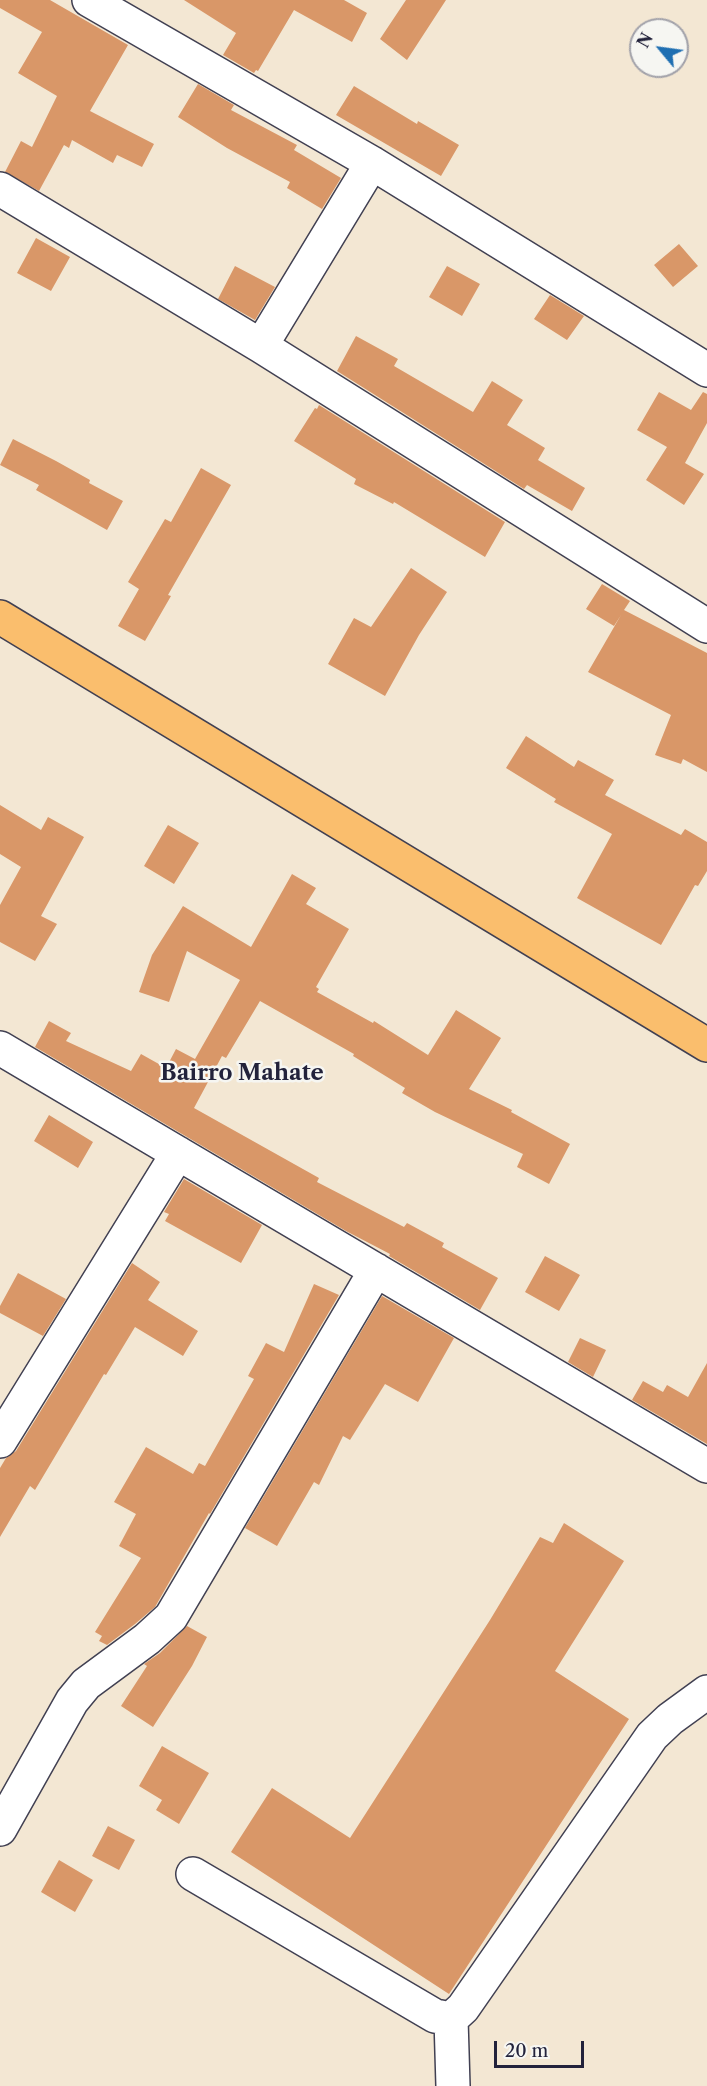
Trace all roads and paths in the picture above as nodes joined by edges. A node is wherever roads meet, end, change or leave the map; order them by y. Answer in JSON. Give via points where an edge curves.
{"nodes":[{"id":1,"x":89,"y":0,"type":"edge"},
{"id":2,"x":372,"y":163,"type":"junction"},
{"id":3,"x":0,"y":189,"type":"edge"},
{"id":4,"x":261,"y":346,"type":"junction"},
{"id":5,"x":707,"y":370,"type":"edge"},
{"id":6,"x":0,"y":617,"type":"edge"},
{"id":7,"x":707,"y":626,"type":"edge"},
{"id":8,"x":707,"y":1045,"type":"edge"},
{"id":9,"x":0,"y":1048,"type":"edge"},
{"id":10,"x":178,"y":1153,"type":"junction"},
{"id":11,"x":376,"y":1270,"type":"junction"},
{"id":12,"x":0,"y":1442,"type":"edge"},
{"id":13,"x":707,"y":1466,"type":"edge"},
{"id":14,"x":707,"y":1692,"type":"edge"},
{"id":15,"x":0,"y":1829,"type":"edge"},
{"id":16,"x":194,"y":1874,"type":"dead end"},
{"id":17,"x":451,"y":2019,"type":"junction"},
{"id":18,"x":453,"y":2086,"type":"edge"}],
"edges":[{"from":1,"to":2,"type":"street"},
{"from":2,"to":4,"type":"street"},
{"from":2,"to":5,"type":"street"},
{"from":3,"to":4,"type":"street"},
{"from":4,"to":7,"type":"street"},
{"from":6,"to":8,"type":"highway"},
{"from":9,"to":10,"type":"street"},
{"from":10,"to":11,"type":"street"},
{"from":10,"to":12,"type":"street"},
{"from":11,"to":13,"type":"street"},
{"from":11,"to":15,"type":"street","via":[[171,1617],[86,1684],[72,1701]]},
{"from":14,"to":17,"type":"street","via":[[652,1736],[463,2008]]},
{"from":16,"to":17,"type":"street","via":[[435,2016]]},
{"from":17,"to":18,"type":"street"}]}
